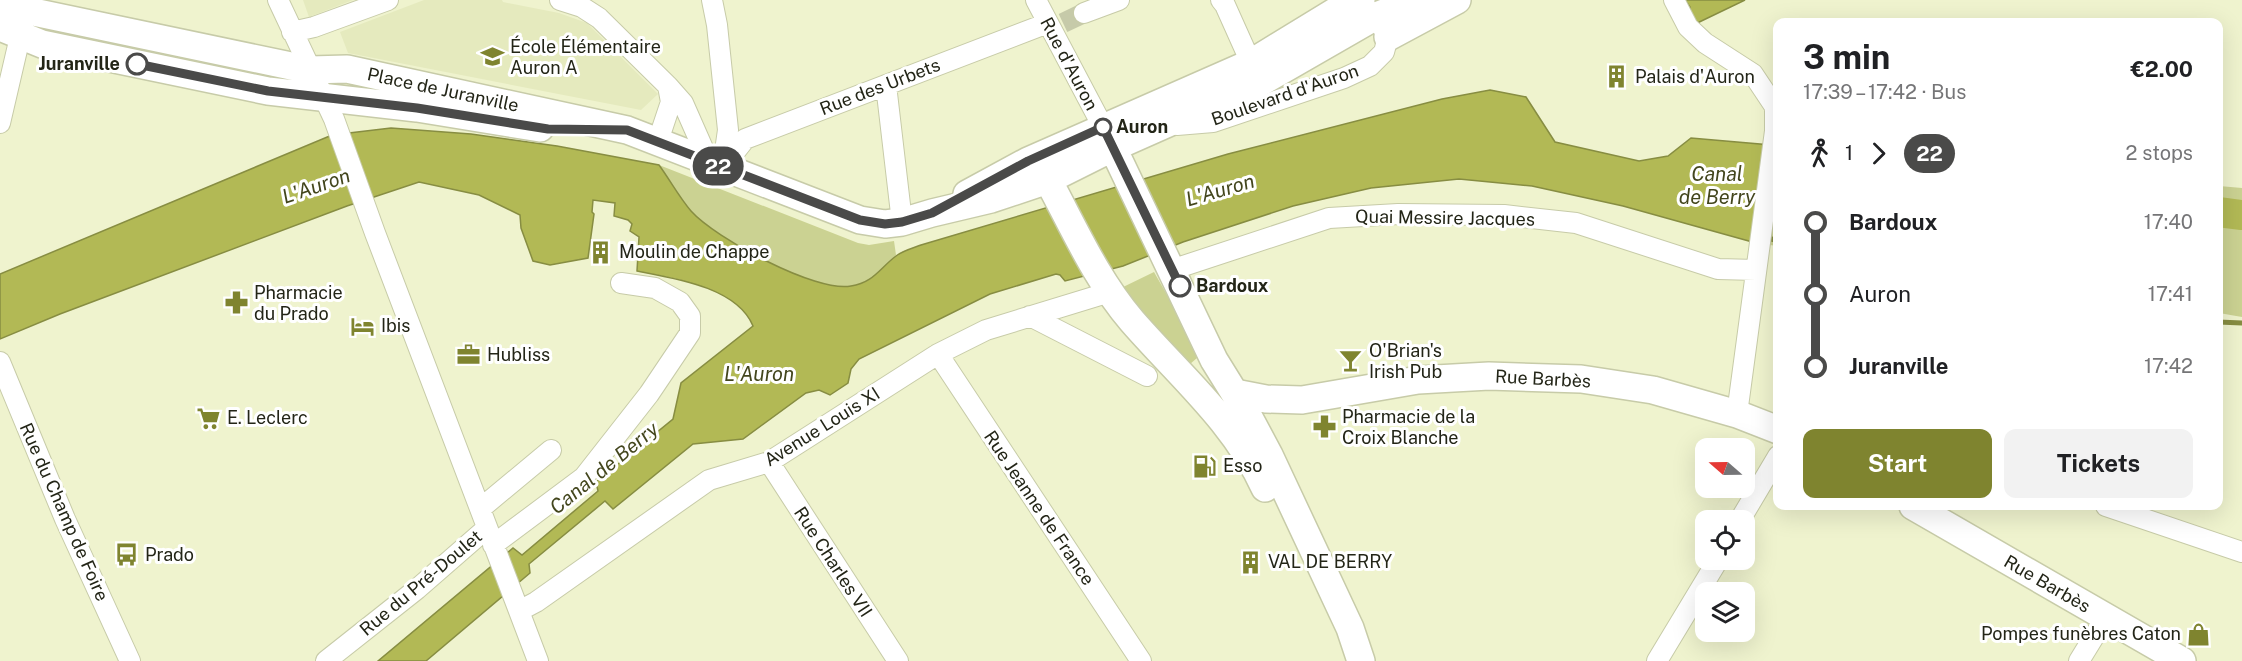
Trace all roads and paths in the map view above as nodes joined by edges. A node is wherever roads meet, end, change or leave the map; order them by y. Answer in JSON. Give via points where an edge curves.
{"nodes":[{"id":1,"x":278,"y":0,"type":"edge"},
{"id":2,"x":388,"y":0,"type":"edge"},
{"id":3,"x":560,"y":0,"type":"edge"},
{"id":4,"x":712,"y":0,"type":"edge"},
{"id":5,"x":1036,"y":0,"type":"edge"},
{"id":6,"x":1119,"y":0,"type":"edge"},
{"id":7,"x":1221,"y":0,"type":"edge"},
{"id":8,"x":1418,"y":0,"type":"edge"},
{"id":9,"x":1457,"y":0,"type":"edge"},
{"id":10,"x":1674,"y":0,"type":"edge"},
{"id":11,"x":17,"y":12,"type":"edge"},
{"id":12,"x":1364,"y":12,"type":"edge"},
{"id":13,"x":1084,"y":13,"type":"tunnel mouth"},
{"id":14,"x":1054,"y":25,"type":"junction"},
{"id":15,"x":292,"y":32,"type":"junction"},
{"id":16,"x":306,"y":63,"type":"junction"},
{"id":17,"x":1251,"y":63,"type":"junction"},
{"id":18,"x":0,"y":73,"type":"edge"},
{"id":19,"x":886,"y":85,"type":"junction"},
{"id":20,"x":668,"y":86,"type":"junction"},
{"id":21,"x":1773,"y":104,"type":"edge"},
{"id":22,"x":328,"y":108,"type":"junction"},
{"id":23,"x":0,"y":123,"type":"edge"},
{"id":24,"x":1165,"y":126,"type":"junction"},
{"id":25,"x":627,"y":130,"type":"junction"},
{"id":26,"x":1100,"y":137,"type":"junction"},
{"id":27,"x":658,"y":141,"type":"junction"},
{"id":28,"x":1773,"y":146,"type":"edge"},
{"id":29,"x":716,"y":165,"type":"junction"},
{"id":30,"x":1054,"y":191,"type":"junction"},
{"id":31,"x":932,"y":213,"type":"junction"},
{"id":32,"x":902,"y":222,"type":"junction"},
{"id":33,"x":1168,"y":264,"type":"junction"},
{"id":34,"x":1756,"y":270,"type":"junction"},
{"id":35,"x":621,"y":283,"type":"dead end"},
{"id":36,"x":1106,"y":286,"type":"junction"},
{"id":37,"x":1030,"y":316,"type":"junction"},
{"id":38,"x":0,"y":352,"type":"edge"},
{"id":39,"x":938,"y":354,"type":"junction"},
{"id":40,"x":1214,"y":360,"type":"junction"},
{"id":41,"x":0,"y":362,"type":"edge"},
{"id":42,"x":1184,"y":375,"type":"junction"},
{"id":43,"x":1148,"y":376,"type":"dead end"},
{"id":44,"x":18,"y":391,"type":"dead end"},
{"id":45,"x":1737,"y":414,"type":"junction"},
{"id":46,"x":1253,"y":416,"type":"junction"},
{"id":47,"x":1773,"y":428,"type":"edge"},
{"id":48,"x":551,"y":450,"type":"dead end"},
{"id":49,"x":769,"y":462,"type":"junction"},
{"id":50,"x":1773,"y":464,"type":"edge"},
{"id":51,"x":480,"y":509,"type":"junction"},
{"id":52,"x":1746,"y":510,"type":"edge"},
{"id":53,"x":1920,"y":510,"type":"edge"},
{"id":54,"x":2118,"y":510,"type":"edge"},
{"id":55,"x":492,"y":543,"type":"junction"},
{"id":56,"x":2242,"y":552,"type":"edge"},
{"id":57,"x":1712,"y":570,"type":"edge"},
{"id":58,"x":519,"y":611,"type":"junction"},
{"id":59,"x":2106,"y":617,"type":"junction"},
{"id":60,"x":130,"y":661,"type":"edge"},
{"id":61,"x":326,"y":661,"type":"edge"},
{"id":62,"x":538,"y":661,"type":"edge"},
{"id":63,"x":898,"y":661,"type":"edge"},
{"id":64,"x":1141,"y":661,"type":"edge"},
{"id":65,"x":1361,"y":661,"type":"edge"},
{"id":66,"x":1657,"y":661,"type":"edge"},
{"id":67,"x":2079,"y":661,"type":"edge"},
{"id":68,"x":2182,"y":661,"type":"edge"}],
"edges":[{"from":1,"to":15,"type":"street"},
{"from":2,"to":15,"type":"street"},
{"from":3,"to":20,"type":"street","via":[[599,18]]},
{"from":4,"to":29,"type":"street","via":[[728,130]]},
{"from":5,"to":14,"type":"street","name":"Rue d'Auron"},
{"from":6,"to":13,"type":"street"},
{"from":7,"to":17,"type":"street"},
{"from":8,"to":12,"type":"main road"},
{"from":9,"to":12,"type":"main road"},
{"from":10,"to":21,"type":"street","via":[[1688,27],[1705,44],[1753,74]]},
{"from":11,"to":16,"type":"main road","name":"Place de Juranville"},
{"from":11,"to":18,"type":"street"},
{"from":11,"to":22,"type":"main road","name":"Place de Juranville","via":[[42,44],[268,91]]},
{"from":11,"to":23,"type":"street"},
{"from":12,"to":17,"type":"main road","name":"Boulevard d'Auron"},
{"from":12,"to":24,"type":"main road","name":"Boulevard d'Auron","via":[[1263,81]]},
{"from":12,"to":24,"type":"street","name":"Boulevard d'Auron","via":[[1384,52],[1370,66],[1213,122]]},
{"from":14,"to":19,"type":"street","name":"Rue des Urbets"},
{"from":14,"to":26,"type":"street","name":"Rue d'Auron"},
{"from":15,"to":16,"type":"street"},
{"from":16,"to":22,"type":"street"},
{"from":16,"to":25,"type":"main road","name":"Place de Juranville"},
{"from":17,"to":26,"type":"main road","name":"Boulevard d'Auron"},
{"from":19,"to":29,"type":"street","name":"Rue des Urbets","via":[[745,139]]},
{"from":19,"to":32,"type":"street"},
{"from":20,"to":27,"type":"street","via":[[671,102]]},
{"from":20,"to":29,"type":"street","via":[[683,103]]},
{"from":22,"to":25,"type":"main road","name":"Place de Juranville","via":[[417,108],[548,129]]},
{"from":22,"to":51,"type":"street"},
{"from":24,"to":26,"type":"main road","name":"Boulevard d'Auron"},
{"from":25,"to":27,"type":"main road","name":"Boulevard d'Auron"},
{"from":26,"to":30,"type":"main road","name":"Boulevard d'Auron"},
{"from":26,"to":31,"type":"main road","name":"Boulevard d'Auron","via":[[1028,161]]},
{"from":26,"to":33,"type":"main road","via":[[1126,177]]},
{"from":27,"to":29,"type":"main road","name":"Boulevard d'Auron"},
{"from":28,"to":34,"type":"street"},
{"from":29,"to":32,"type":"main road","name":"Boulevard d'Auron","via":[[860,220]]},
{"from":30,"to":31,"type":"main road","name":"Boulevard d'Auron","via":[[991,199]]},
{"from":30,"to":36,"type":"main road"},
{"from":31,"to":32,"type":"main road","name":"Boulevard d'Auron"},
{"from":33,"to":34,"type":"street","name":"Quai Messire Jacques","via":[[1329,218],[1410,214],[1504,215],[1576,223],[1718,268]]},
{"from":33,"to":40,"type":"main road"},
{"from":34,"to":45,"type":"street"},
{"from":35,"to":55,"type":"street","name":"Rue du Pré-Doulet","via":[[655,288],[680,302],[690,316],[690,333],[649,394],[584,477]]},
{"from":36,"to":37,"type":"street","name":"Avenue Louis XI"},
{"from":36,"to":42,"type":"main road","via":[[1131,320]]},
{"from":37,"to":39,"type":"street","name":"Avenue Louis XI","via":[[986,330]]},
{"from":37,"to":43,"type":"street"},
{"from":38,"to":44,"type":"street"},
{"from":39,"to":49,"type":"street","name":"Avenue Louis XI"},
{"from":39,"to":64,"type":"street","name":"Rue Jeanne de France"},
{"from":40,"to":42,"type":"main road","via":[[1203,370]]},
{"from":40,"to":46,"type":"main road"},
{"from":41,"to":60,"type":"street","name":"Rue du Champ de Foire"},
{"from":42,"to":46,"type":"main road"},
{"from":45,"to":46,"type":"main road","name":"Rue Barbès","via":[[1653,390],[1581,379],[1488,376],[1418,380],[1302,400]]},
{"from":45,"to":47,"type":"main road","name":"Rue Barbès"},
{"from":46,"to":65,"type":"main road","via":[[1350,628]]},
{"from":48,"to":51,"type":"street"},
{"from":49,"to":58,"type":"street","name":"Avenue Louis XI","via":[[710,480]]},
{"from":49,"to":63,"type":"street","name":"Rue Charles VII"},
{"from":50,"to":52,"type":"street"},
{"from":51,"to":55,"type":"street"},
{"from":53,"to":59,"type":"main road","name":"Rue Barbès"},
{"from":54,"to":56,"type":"street"},
{"from":55,"to":58,"type":"street"},
{"from":55,"to":61,"type":"street","name":"Rue du Pré-Doulet","via":[[417,589]]},
{"from":57,"to":66,"type":"street"},
{"from":58,"to":62,"type":"street"},
{"from":59,"to":67,"type":"street"},
{"from":59,"to":68,"type":"main road","name":"Rue Barbès"}]}
